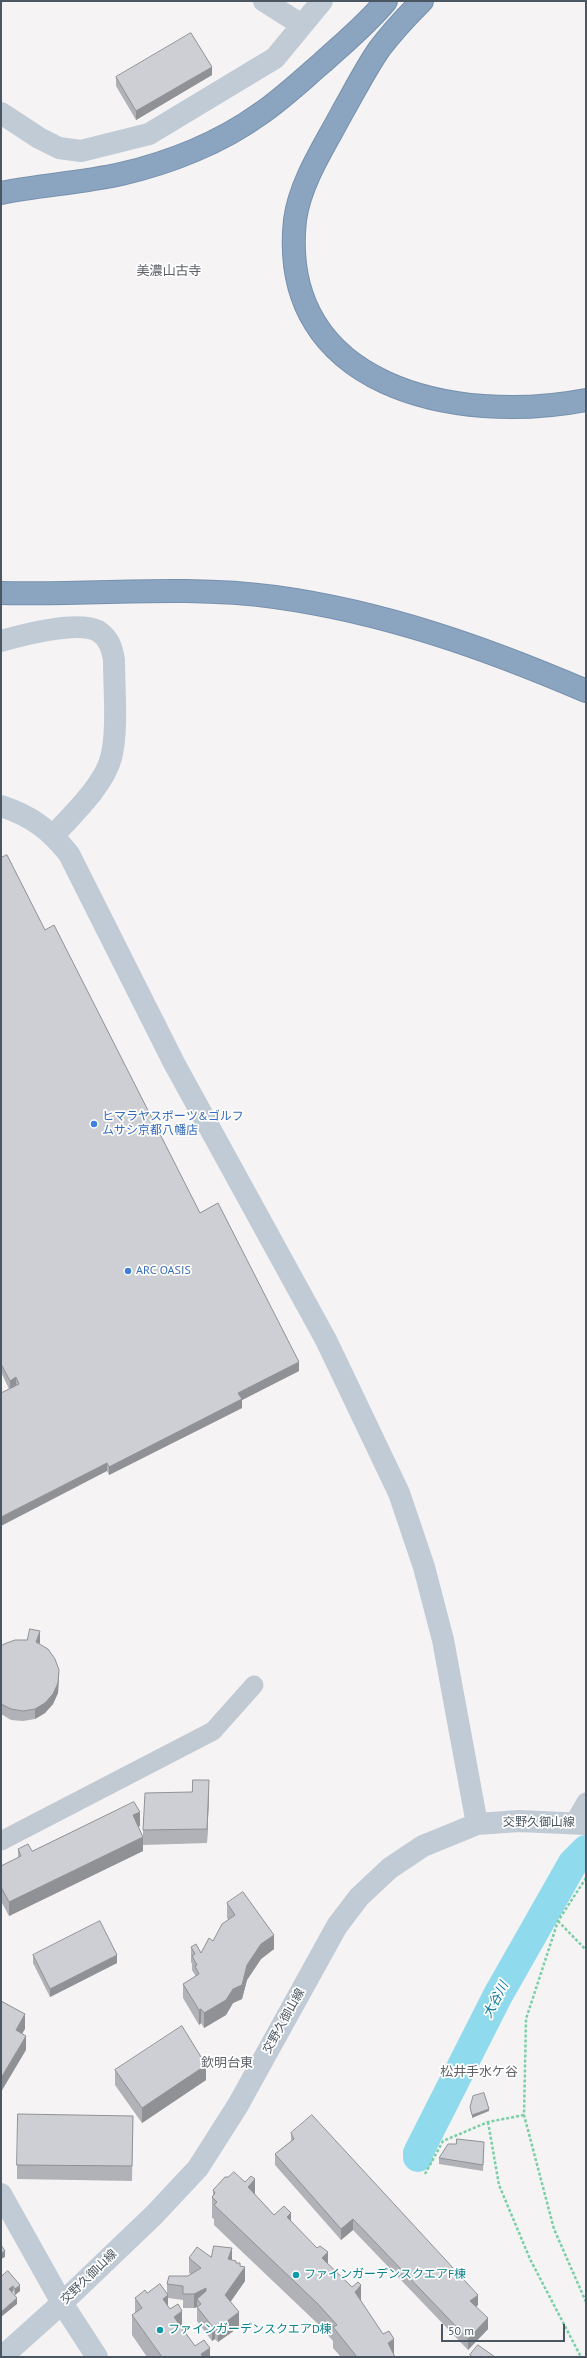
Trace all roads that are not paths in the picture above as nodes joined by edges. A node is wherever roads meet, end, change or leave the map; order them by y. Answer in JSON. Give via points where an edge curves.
{"nodes":[{"id":1,"x":264,"y":1,"type":"edge"},
{"id":2,"x":322,"y":1,"type":"edge"},
{"id":3,"x":386,"y":1,"type":"edge"},
{"id":4,"x":422,"y":1,"type":"edge"},
{"id":5,"x":302,"y":25,"type":"junction"},
{"id":6,"x":1,"y":113,"type":"edge"},
{"id":7,"x":1,"y":193,"type":"edge"},
{"id":8,"x":586,"y":400,"type":"edge"},
{"id":9,"x":1,"y":593,"type":"edge"},
{"id":10,"x":1,"y":641,"type":"edge"},
{"id":11,"x":586,"y":691,"type":"edge"},
{"id":12,"x":1,"y":806,"type":"edge"},
{"id":13,"x":54,"y":835,"type":"junction"},
{"id":14,"x":254,"y":1685,"type":"dead end"},
{"id":15,"x":586,"y":1802,"type":"edge"},
{"id":16,"x":580,"y":1823,"type":"edge"},
{"id":17,"x":477,"y":1824,"type":"junction"},
{"id":18,"x":1,"y":1841,"type":"edge"},
{"id":19,"x":1,"y":2194,"type":"edge"},
{"id":20,"x":62,"y":2303,"type":"junction"},
{"id":21,"x":2,"y":2357,"type":"edge"},
{"id":22,"x":97,"y":2357,"type":"edge"}],
"edges":[{"from":1,"to":5,"type":"street"},
{"from":2,"to":5,"type":"street"},
{"from":3,"to":7,"type":"highway","via":[[368,22],[293,88],[259,115],[215,140],[172,160],[122,174]]},
{"from":4,"to":8,"type":"highway","via":[[379,50],[331,133],[302,194],[296,218],[294,244],[295,269],[300,291],[321,331],[350,362],[370,375],[416,396],[502,407],[536,407]]},
{"from":5,"to":6,"type":"street","via":[[275,58],[149,134],[81,151],[59,148]]},
{"from":9,"to":11,"type":"highway","via":[[214,592],[274,597],[335,607],[399,622],[460,641]]},
{"from":10,"to":13,"type":"street","via":[[38,632],[87,628],[105,637],[112,648],[114,742],[111,760],[99,781]]},
{"from":12,"to":13,"type":"street","via":[[32,819]]},
{"from":13,"to":17,"type":"street","via":[[69,854],[174,1063],[326,1340],[398,1493],[424,1567],[442,1640]]},
{"from":14,"to":18,"type":"street","via":[[213,1731]]},
{"from":15,"to":16,"type":"street"},
{"from":16,"to":17,"type":"street","name":"交野久御山線","via":[[519,1821]]},
{"from":17,"to":20,"type":"street","name":"交野久御山線","via":[[424,1846],[390,1868],[359,1897],[337,1926],[238,2105],[198,2168],[154,2215]]},
{"from":19,"to":20,"type":"street"},
{"from":20,"to":21,"type":"street","name":"交野久御山線"},
{"from":20,"to":22,"type":"street"}]}
